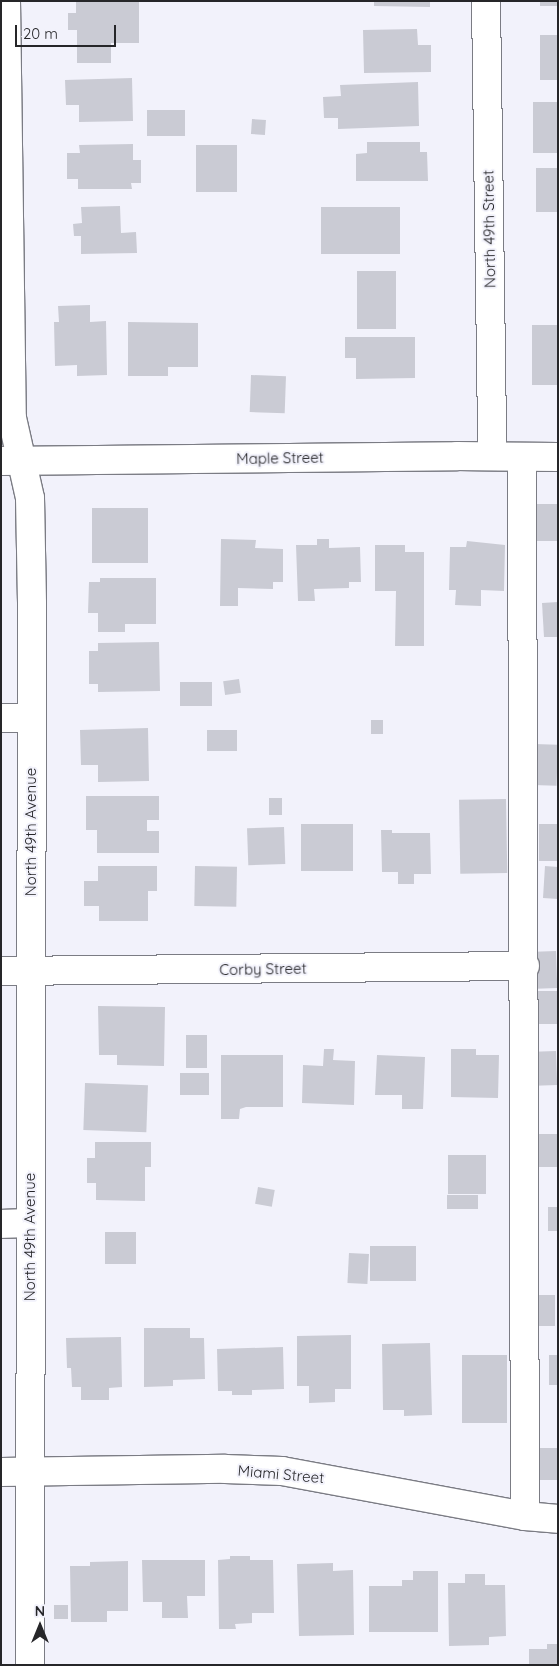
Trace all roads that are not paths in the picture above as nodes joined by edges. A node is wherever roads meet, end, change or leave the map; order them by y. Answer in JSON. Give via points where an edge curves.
{"nodes":[{"id":1,"x":6,"y":1,"type":"edge"},
{"id":2,"x":486,"y":1,"type":"edge"},
{"id":3,"x":492,"y":456,"type":"junction"},
{"id":4,"x":522,"y":457,"type":"junction"},
{"id":5,"x":558,"y":457,"type":"edge"},
{"id":6,"x":11,"y":461,"type":"edge"},
{"id":7,"x":1,"y":718,"type":"edge"},
{"id":8,"x":31,"y":718,"type":"junction"},
{"id":9,"x":524,"y":966,"type":"junction"},
{"id":10,"x":1,"y":971,"type":"edge"},
{"id":11,"x":30,"y":971,"type":"junction"},
{"id":12,"x":30,"y":1223,"type":"junction"},
{"id":13,"x":1,"y":1224,"type":"edge"},
{"id":14,"x":1,"y":1472,"type":"edge"},
{"id":15,"x":30,"y":1473,"type":"junction"},
{"id":16,"x":525,"y":1516,"type":"junction"},
{"id":17,"x":558,"y":1519,"type":"edge"},
{"id":18,"x":30,"y":1665,"type":"edge"}],
"edges":[{"from":1,"to":6,"type":"street","name":"North 49th Avenue"},
{"from":2,"to":3,"type":"street","name":"North 49th Street"},
{"from":3,"to":4,"type":"street","name":"Maple Street"},
{"from":3,"to":6,"type":"street","name":"Maple Street"},
{"from":4,"to":5,"type":"street","name":"Maple Street"},
{"from":4,"to":9,"type":"street"},
{"from":6,"to":8,"type":"street","name":"North 49th Avenue","via":[[30,498]]},
{"from":7,"to":8,"type":"street"},
{"from":8,"to":11,"type":"street","name":"North 49th Avenue"},
{"from":9,"to":11,"type":"street","name":"Corby Street"},
{"from":9,"to":16,"type":"street"},
{"from":10,"to":11,"type":"street","name":"Corby Street"},
{"from":11,"to":12,"type":"street","name":"North 49th Avenue"},
{"from":12,"to":13,"type":"street"},
{"from":12,"to":15,"type":"street","name":"North 49th Avenue"},
{"from":14,"to":15,"type":"street","name":"Miami Street"},
{"from":15,"to":16,"type":"street","name":"Miami Street","via":[[282,1471]]},
{"from":15,"to":18,"type":"street","name":"North 49th Avenue"},
{"from":16,"to":17,"type":"street","name":"Miami Street"}]}
